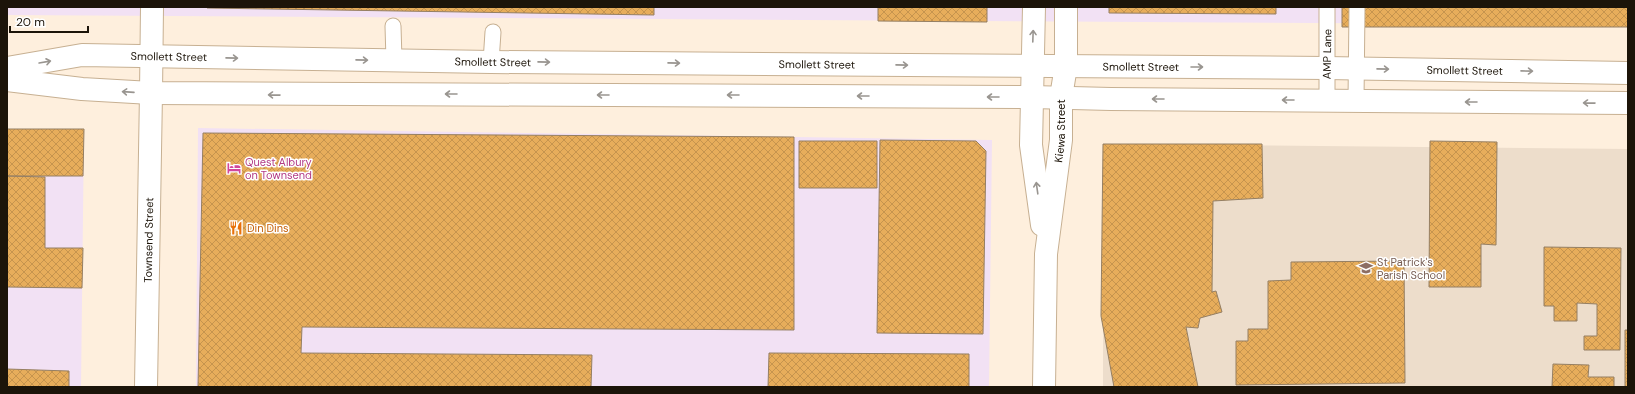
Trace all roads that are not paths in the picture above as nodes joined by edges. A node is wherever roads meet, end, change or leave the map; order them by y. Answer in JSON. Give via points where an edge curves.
{"nodes":[{"id":1,"x":152,"y":7,"type":"edge"},
{"id":2,"x":1034,"y":7,"type":"edge"},
{"id":3,"x":1066,"y":7,"type":"edge"},
{"id":4,"x":1327,"y":7,"type":"edge"},
{"id":5,"x":1357,"y":7,"type":"edge"},
{"id":6,"x":393,"y":26,"type":"dead end"},
{"id":7,"x":493,"y":32,"type":"dead end"},
{"id":8,"x":151,"y":57,"type":"junction"},
{"id":9,"x":394,"y":60,"type":"junction"},
{"id":10,"x":492,"y":62,"type":"junction"},
{"id":11,"x":1032,"y":66,"type":"junction"},
{"id":12,"x":1066,"y":66,"type":"junction"},
{"id":13,"x":7,"y":68,"type":"edge"},
{"id":14,"x":1326,"y":68,"type":"junction"},
{"id":15,"x":1356,"y":68,"type":"junction"},
{"id":16,"x":1628,"y":73,"type":"edge"},
{"id":17,"x":7,"y":80,"type":"edge"},
{"id":18,"x":151,"y":93,"type":"junction"},
{"id":19,"x":393,"y":93,"type":"junction"},
{"id":20,"x":490,"y":94,"type":"junction"},
{"id":21,"x":1032,"y":96,"type":"junction"},
{"id":22,"x":1061,"y":97,"type":"junction"},
{"id":23,"x":1327,"y":100,"type":"junction"},
{"id":24,"x":1356,"y":101,"type":"junction"},
{"id":25,"x":1628,"y":103,"type":"edge"},
{"id":26,"x":1046,"y":254,"type":"junction"},
{"id":27,"x":146,"y":387,"type":"edge"},
{"id":28,"x":1044,"y":387,"type":"edge"}],
"edges":[{"from":1,"to":8,"type":"street"},
{"from":11,"to":2,"type":"street","one_way":true},
{"from":3,"to":12,"type":"street","name":"Kiewa Street"},
{"from":4,"to":14,"type":"lane","name":"AMP Lane"},
{"from":5,"to":15,"type":"lane"},
{"from":6,"to":9,"type":"lane"},
{"from":7,"to":10,"type":"lane"},
{"from":8,"to":9,"type":"street","name":"Smollett Street","one_way":true},
{"from":13,"to":8,"type":"street","name":"Smollett Street","one_way":true,"via":[[82,55]]},
{"from":8,"to":18,"type":"street","name":"Townsend Street"},
{"from":9,"to":10,"type":"street","name":"Smollett Street"},
{"from":9,"to":19,"type":"street"},
{"from":10,"to":11,"type":"street","name":"Smollett Street","one_way":true},
{"from":10,"to":20,"type":"street"},
{"from":11,"to":12,"type":"street","name":"Smollett Street"},
{"from":11,"to":21,"type":"street","name":"Kiewa Street"},
{"from":12,"to":14,"type":"street","name":"Smollett Street","one_way":true},
{"from":12,"to":22,"type":"street","name":"Kiewa Street"},
{"from":14,"to":15,"type":"street","name":"Smollett Street"},
{"from":14,"to":23,"type":"lane","name":"AMP Lane"},
{"from":15,"to":16,"type":"street","name":"Smollett Street","one_way":true},
{"from":15,"to":24,"type":"lane"},
{"from":18,"to":17,"type":"street","one_way":true,"via":[[82,89]]},
{"from":19,"to":18,"type":"street","one_way":true},
{"from":18,"to":27,"type":"street","name":"Townsend Street"},
{"from":20,"to":19,"type":"street","one_way":true},
{"from":21,"to":20,"type":"street","one_way":true},
{"from":21,"to":22,"type":"street"},
{"from":26,"to":21,"type":"street","name":"Kiewa Street","one_way":true,"via":[[1031,145]]},
{"from":23,"to":22,"type":"street","one_way":true},
{"from":22,"to":26,"type":"street","name":"Kiewa Street","via":[[1060,140]]},
{"from":23,"to":24,"type":"street"},
{"from":25,"to":24,"type":"street","one_way":true},
{"from":26,"to":28,"type":"street","name":"Kiewa Street"}]}
